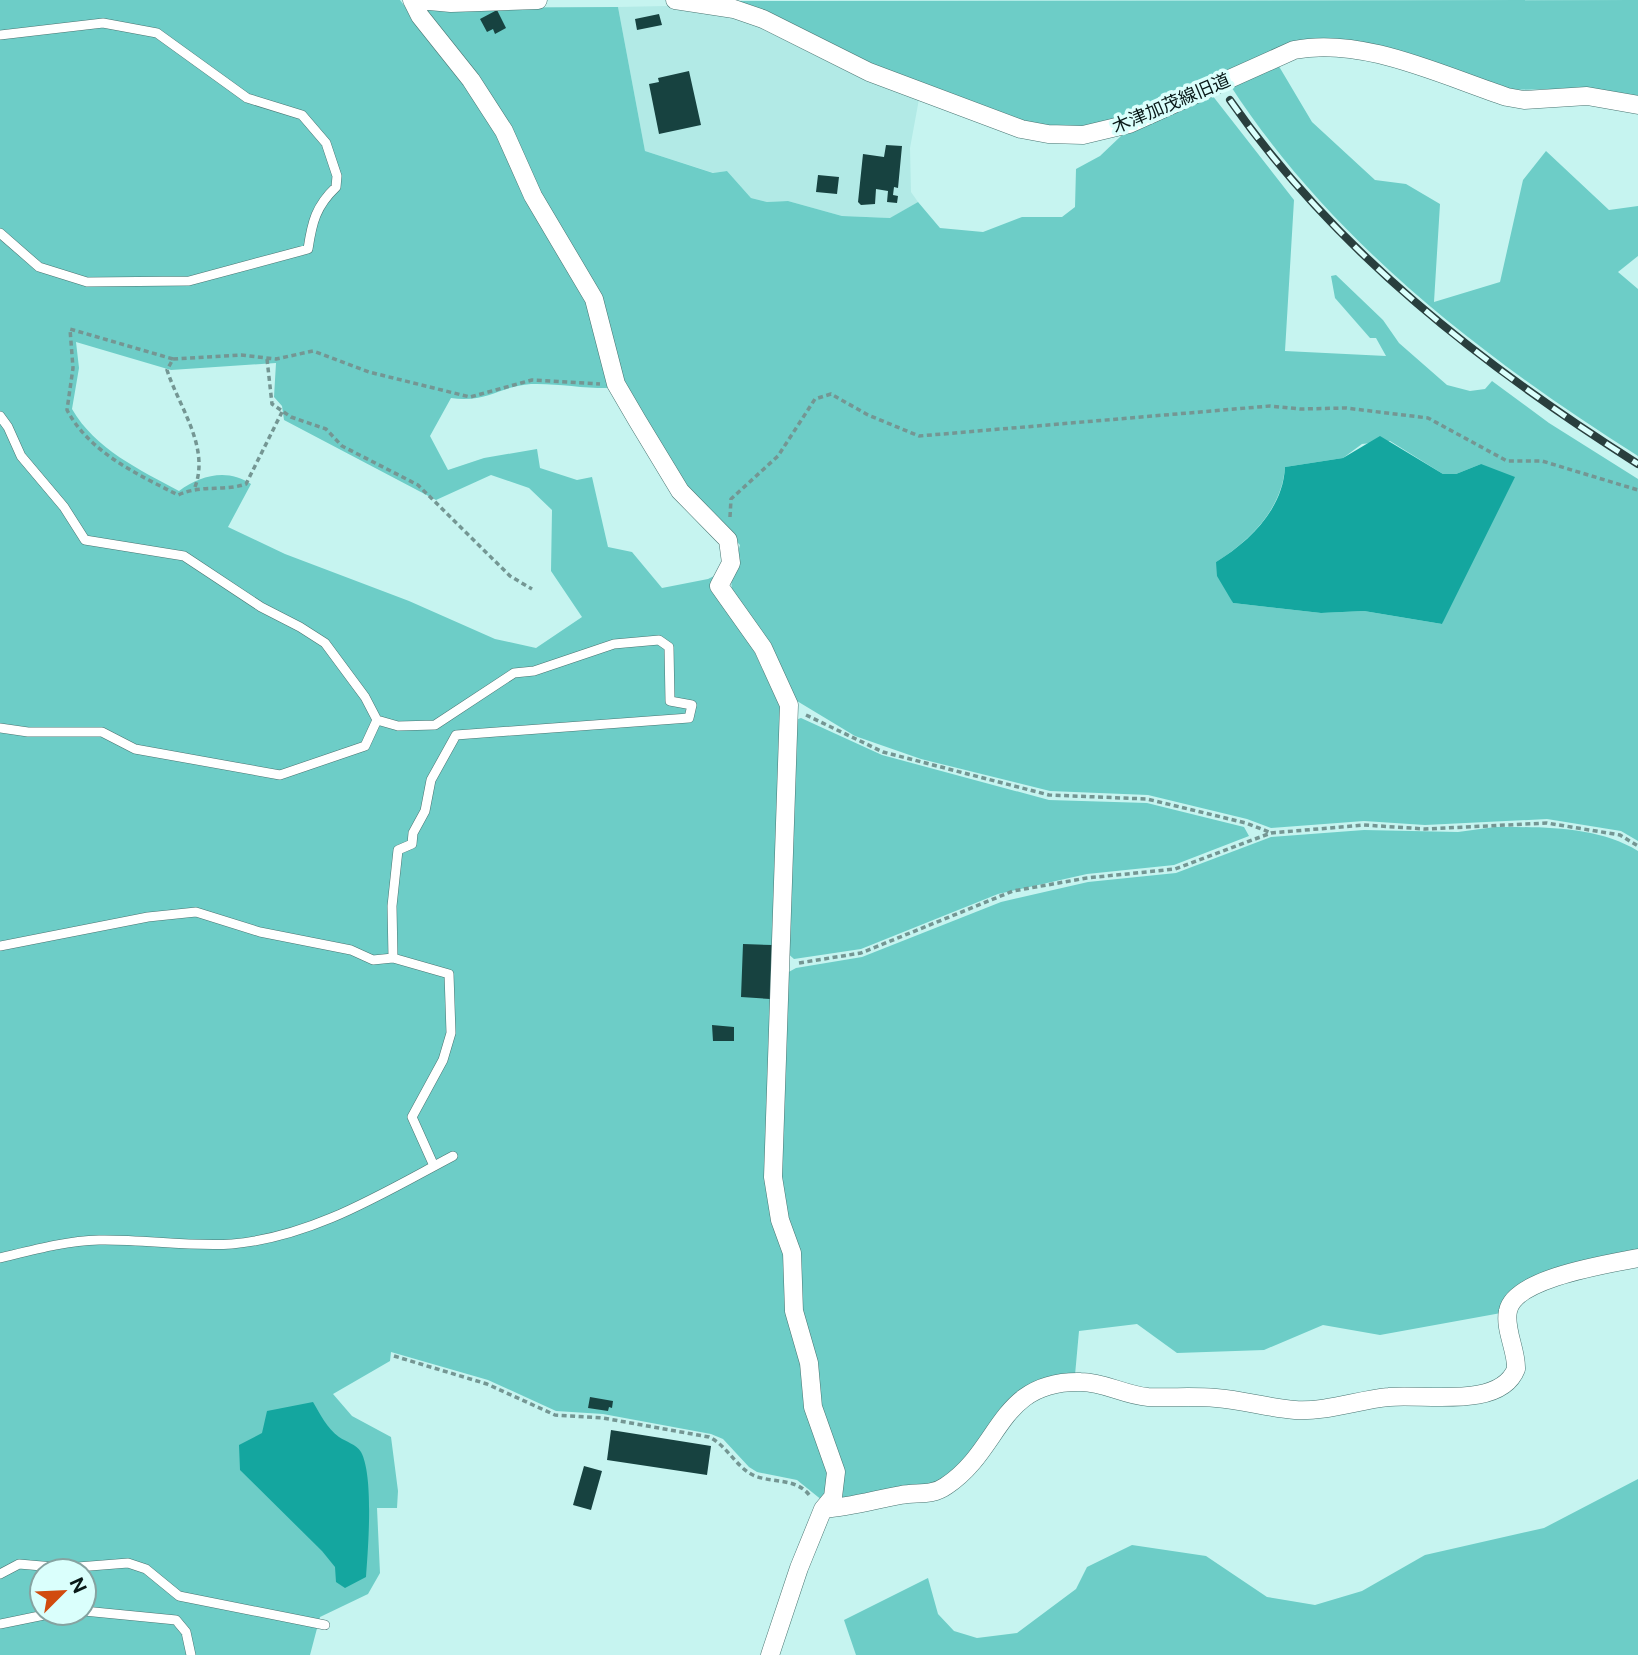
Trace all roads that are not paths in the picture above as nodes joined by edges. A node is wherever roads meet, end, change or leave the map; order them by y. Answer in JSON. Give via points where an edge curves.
{"nodes":[{"id":1,"x":412,"y":0,"type":"edge"},
{"id":2,"x":419,"y":0,"type":"edge"},
{"id":3,"x":538,"y":0,"type":"edge"},
{"id":4,"x":675,"y":0,"type":"edge"},
{"id":5,"x":0,"y":34,"type":"edge"},
{"id":6,"x":1638,"y":105,"type":"edge"},
{"id":7,"x":0,"y":233,"type":"edge"},
{"id":8,"x":0,"y":416,"type":"edge"},
{"id":9,"x":377,"y":720,"type":"junction"},
{"id":10,"x":0,"y":728,"type":"edge"},
{"id":11,"x":0,"y":946,"type":"edge"},
{"id":12,"x":393,"y":958,"type":"junction"},
{"id":13,"x":453,"y":1156,"type":"dead end"},
{"id":14,"x":434,"y":1166,"type":"junction"},
{"id":15,"x":0,"y":1258,"type":"edge"},
{"id":16,"x":1638,"y":1258,"type":"edge"},
{"id":17,"x":823,"y":1509,"type":"junction"},
{"id":18,"x":0,"y":1574,"type":"edge"},
{"id":19,"x":98,"y":1612,"type":"edge"},
{"id":20,"x":28,"y":1618,"type":"edge"},
{"id":21,"x":0,"y":1624,"type":"edge"},
{"id":22,"x":325,"y":1625,"type":"dead end"},
{"id":23,"x":191,"y":1655,"type":"edge"},
{"id":24,"x":770,"y":1655,"type":"edge"}],
"edges":[{"from":1,"to":17,"type":"street","via":[[504,131],[533,196],[594,299],[616,384],[680,491],[728,540],[731,563],[719,586],[763,648],[789,705],[773,1177],[780,1220],[792,1253],[794,1311],[808,1363],[813,1407],[836,1472],[833,1497]]},
{"from":2,"to":3,"type":"street"},
{"from":4,"to":6,"type":"street","name":"木津加茂線旧道","via":[[734,9],[763,19],[881,77],[1021,129],[1048,134],[1083,135],[1129,124],[1294,50],[1324,46],[1354,48],[1507,97],[1587,96]]},
{"from":5,"to":7,"type":"lane","via":[[103,23],[157,33],[247,98],[302,115],[326,143],[337,176],[336,187],[313,218],[308,249],[189,281],[87,282],[39,267]]},
{"from":8,"to":9,"type":"lane","via":[[21,456],[64,506],[85,540],[184,556],[300,627],[325,643]]},
{"from":9,"to":10,"type":"lane","via":[[365,746],[280,775],[135,749],[102,732]]},
{"from":9,"to":12,"type":"lane","via":[[398,726],[435,725],[514,673],[534,671],[614,644],[659,640],[669,647],[670,701],[692,705],[689,718],[456,735],[431,780],[412,844],[398,850]]},
{"from":11,"to":12,"type":"lane","via":[[196,912],[260,932],[351,950],[373,960]]},
{"from":12,"to":14,"type":"lane","via":[[449,974],[452,1032],[443,1060],[412,1117]]},
{"from":13,"to":14,"type":"lane"},
{"from":14,"to":15,"type":"lane","via":[[350,1210],[284,1236],[231,1244],[97,1240],[55,1244]]},
{"from":16,"to":17,"type":"street","via":[[1533,1284],[1517,1293],[1507,1314],[1516,1362],[1513,1377],[1477,1394],[1396,1396],[1295,1410],[1216,1398],[1127,1394],[1090,1382],[1052,1386],[1022,1396],[965,1473],[943,1489]]},
{"from":17,"to":24,"type":"street"},
{"from":18,"to":22,"type":"lane","via":[[19,1564],[128,1563],[146,1569],[179,1596]]},
{"from":19,"to":23,"type":"lane","via":[[176,1620],[186,1632]]},
{"from":20,"to":21,"type":"lane"}]}
